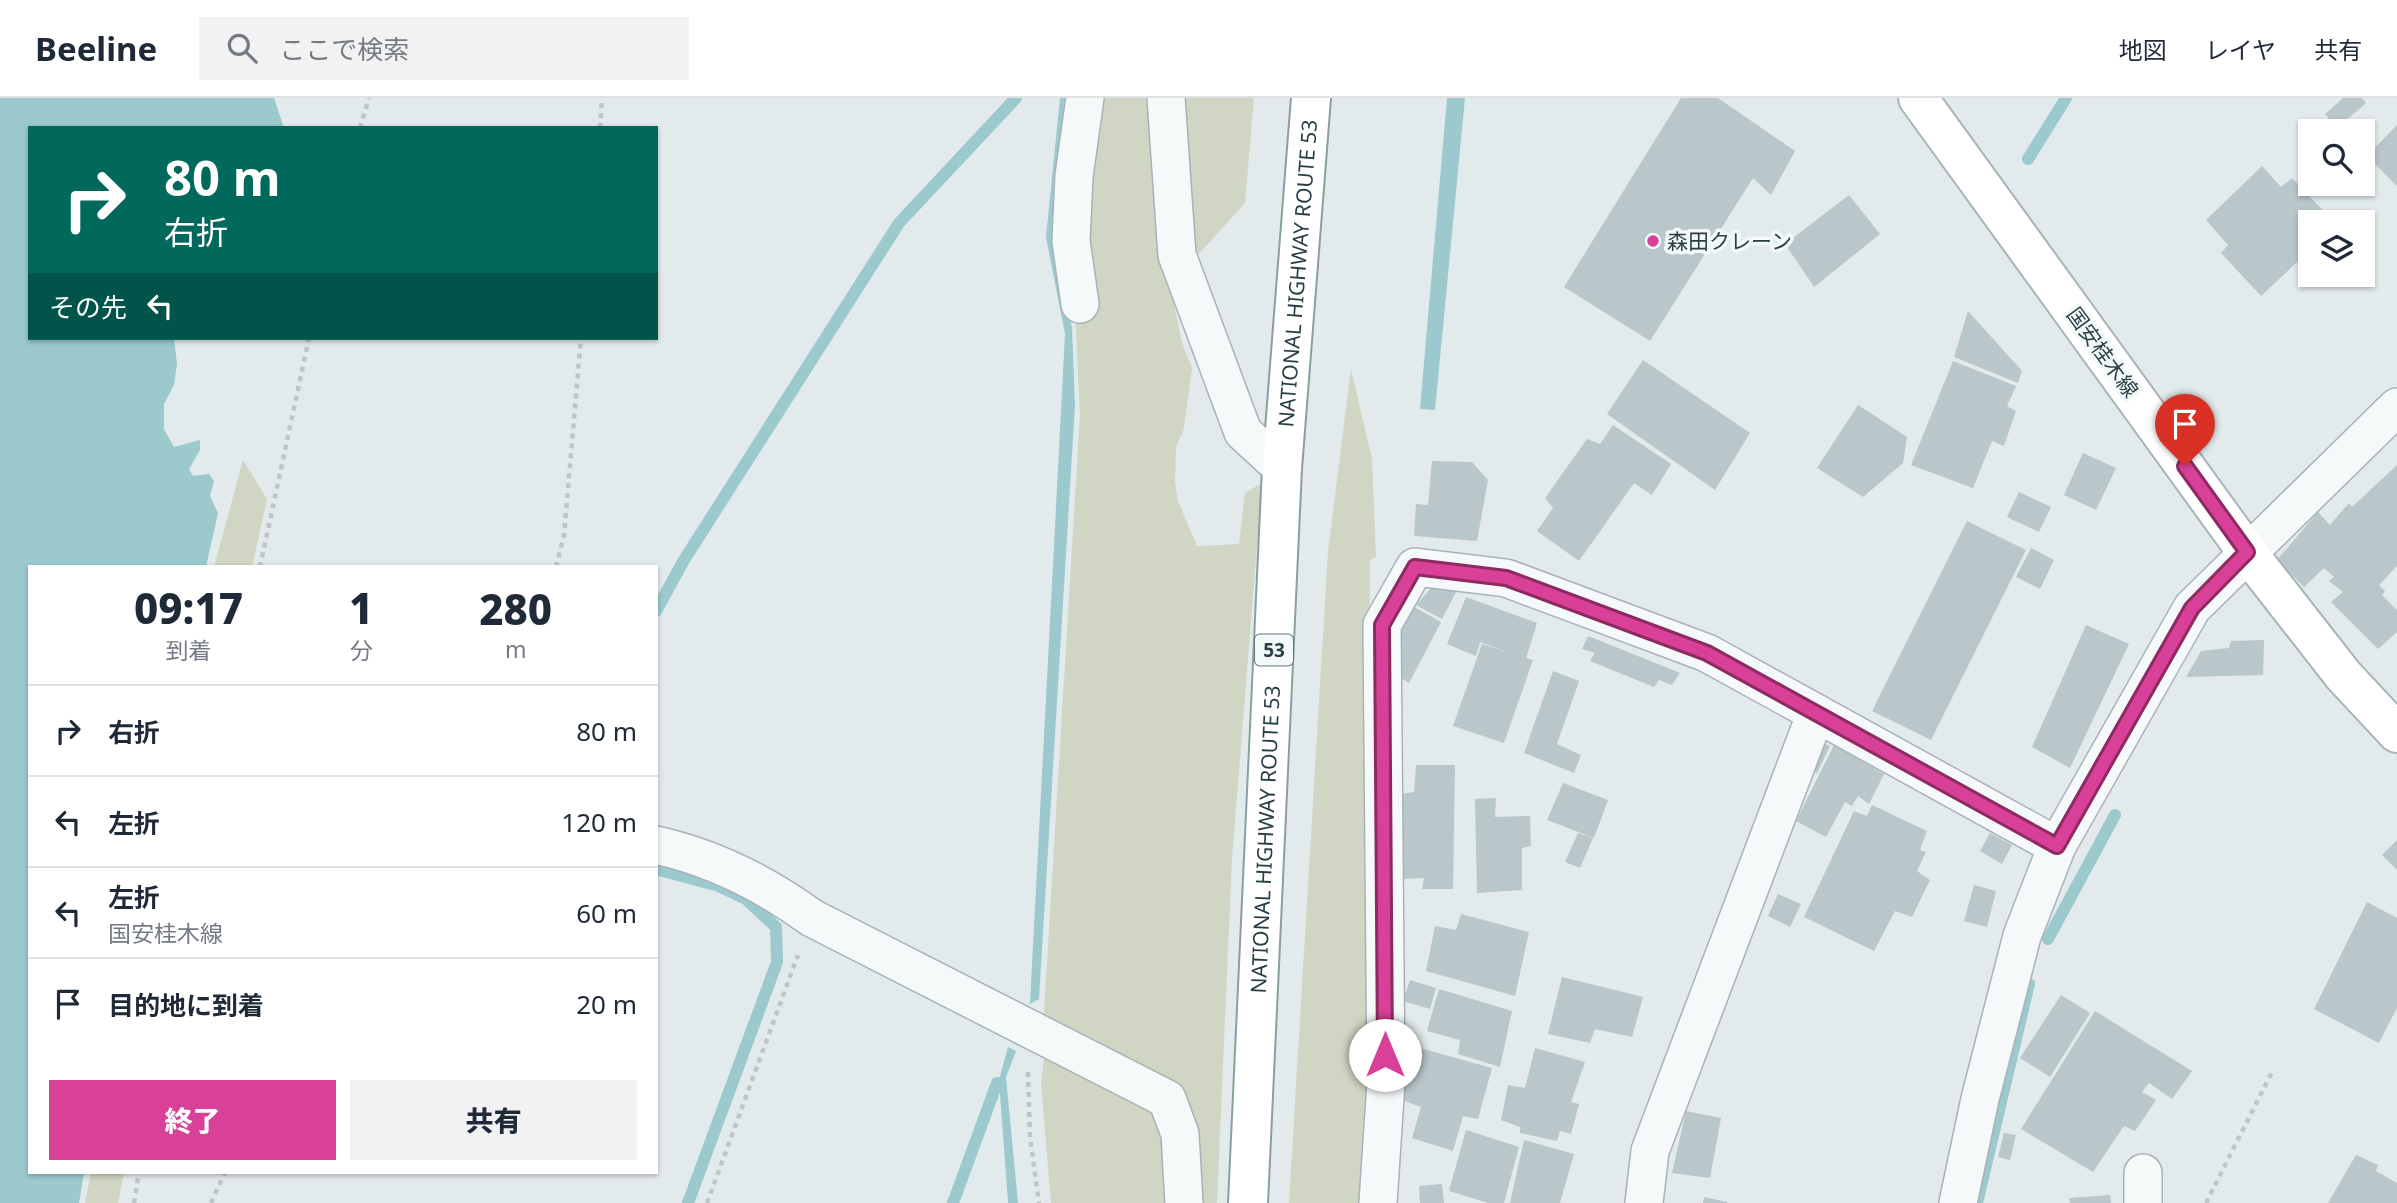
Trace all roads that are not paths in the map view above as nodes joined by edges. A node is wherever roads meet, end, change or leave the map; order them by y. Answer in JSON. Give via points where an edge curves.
{"nodes":[{"id":1,"x":1085,"y":98,"type":"edge"},
{"id":2,"x":1166,"y":98,"type":"edge"},
{"id":3,"x":1311,"y":98,"type":"edge"},
{"id":4,"x":1919,"y":98,"type":"edge"},
{"id":5,"x":1080,"y":304,"type":"dead end"},
{"id":6,"x":2397,"y":407,"type":"edge"},
{"id":7,"x":1283,"y":468,"type":"junction"},
{"id":8,"x":2247,"y":552,"type":"junction"},
{"id":9,"x":1816,"y":713,"type":"junction"},
{"id":10,"x":2397,"y":733,"type":"edge"},
{"id":11,"x":658,"y":846,"type":"edge"},
{"id":12,"x":2057,"y":846,"type":"junction"},
{"id":13,"x":1184,"y":1203,"type":"edge"},
{"id":14,"x":1248,"y":1203,"type":"edge"},
{"id":15,"x":1378,"y":1203,"type":"edge"},
{"id":16,"x":1644,"y":1203,"type":"edge"},
{"id":17,"x":1958,"y":1203,"type":"edge"}],
"edges":[{"from":1,"to":5,"type":"street","via":[[1070,241]]},
{"from":2,"to":7,"type":"street","via":[[1177,256],[1244,432]]},
{"from":3,"to":7,"type":"main road","name":"NATIONAL HIGHWAY ROUTE 53","number":"53"},
{"from":4,"to":8,"type":"main road","name":"国安桂木線"},
{"from":6,"to":8,"type":"street"},
{"from":7,"to":14,"type":"main road","name":"NATIONAL HIGHWAY ROUTE 53","number":"53"},
{"from":8,"to":10,"type":"main road","name":"国安桂木線","via":[[2343,675]]},
{"from":8,"to":12,"type":"street","via":[[2192,608]]},
{"from":9,"to":12,"type":"street"},
{"from":9,"to":15,"type":"street","via":[[1707,653],[1506,578],[1415,567],[1382,625],[1386,1082]]},
{"from":9,"to":16,"type":"street","via":[[1650,1151]]},
{"from":11,"to":13,"type":"street","via":[[761,883],[812,918],[1167,1100],[1180,1134]]},
{"from":12,"to":17,"type":"street","via":[[2022,936]]}]}
